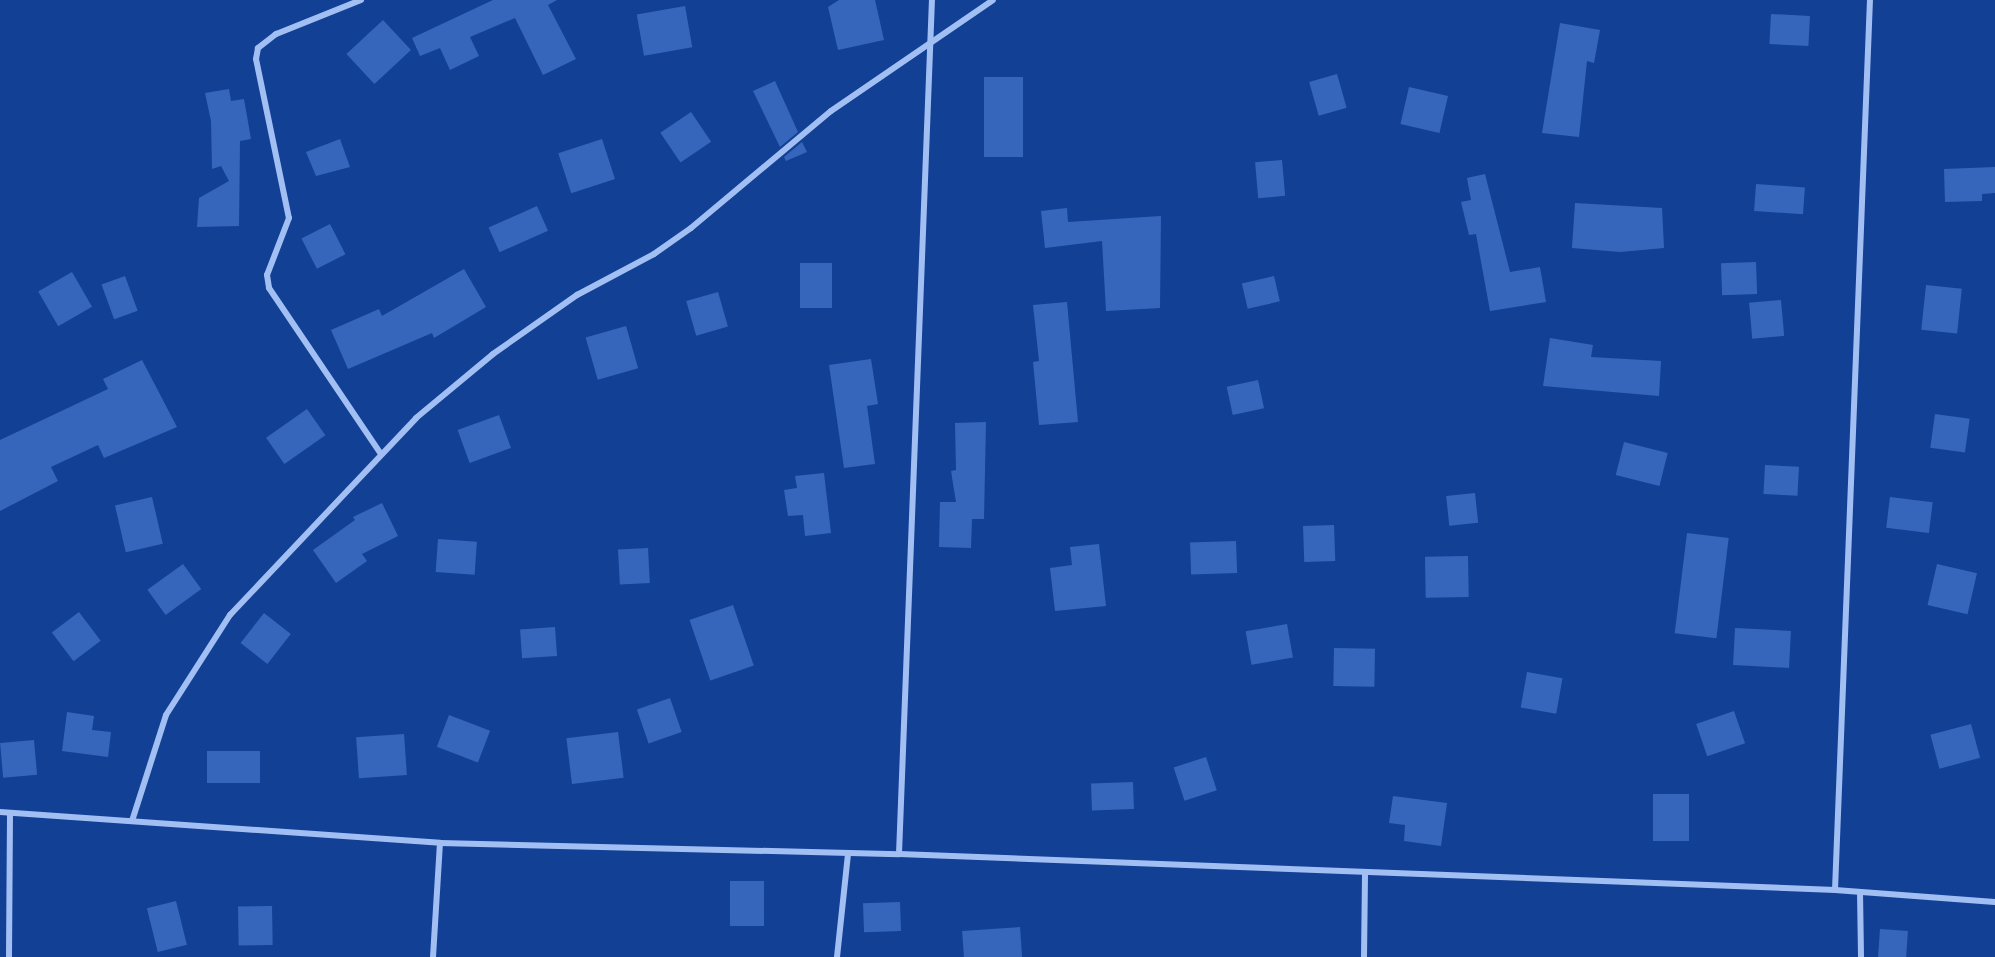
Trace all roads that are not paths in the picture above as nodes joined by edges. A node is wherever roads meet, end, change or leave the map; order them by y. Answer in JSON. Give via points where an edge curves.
{"nodes":[{"id":1,"x":361,"y":0,"type":"edge"},
{"id":2,"x":932,"y":0,"type":"edge"},
{"id":3,"x":993,"y":0,"type":"edge"},
{"id":4,"x":1870,"y":0,"type":"edge"},
{"id":5,"x":931,"y":45,"type":"junction"},
{"id":6,"x":381,"y":454,"type":"junction"},
{"id":7,"x":0,"y":812,"type":"edge"},
{"id":8,"x":10,"y":813,"type":"junction"},
{"id":9,"x":132,"y":821,"type":"junction"},
{"id":10,"x":440,"y":843,"type":"junction"},
{"id":11,"x":848,"y":854,"type":"junction"},
{"id":12,"x":899,"y":854,"type":"junction"},
{"id":13,"x":1365,"y":876,"type":"junction"},
{"id":14,"x":1835,"y":890,"type":"junction"},
{"id":15,"x":1860,"y":892,"type":"junction"},
{"id":16,"x":1995,"y":902,"type":"edge"},
{"id":17,"x":9,"y":957,"type":"edge"},
{"id":18,"x":433,"y":957,"type":"edge"},
{"id":19,"x":837,"y":957,"type":"edge"},
{"id":20,"x":1364,"y":957,"type":"edge"},
{"id":21,"x":1861,"y":957,"type":"edge"}],
"edges":[{"from":1,"to":6,"type":"street","via":[[276,34],[258,48],[256,59],[289,218],[267,275],[269,288]]},
{"from":2,"to":5,"type":"street"},
{"from":3,"to":5,"type":"street"},
{"from":4,"to":14,"type":"street"},
{"from":5,"to":6,"type":"street","via":[[831,111],[691,228],[654,254],[576,295],[493,354],[416,418]]},
{"from":5,"to":12,"type":"street"},
{"from":6,"to":9,"type":"street","via":[[230,615],[186,679],[151,754]]},
{"from":7,"to":8,"type":"street"},
{"from":8,"to":9,"type":"street"},
{"from":8,"to":17,"type":"street"},
{"from":9,"to":10,"type":"street"},
{"from":10,"to":11,"type":"street"},
{"from":10,"to":18,"type":"street"},
{"from":11,"to":12,"type":"street"},
{"from":11,"to":19,"type":"street"},
{"from":12,"to":13,"type":"street"},
{"from":13,"to":14,"type":"street"},
{"from":13,"to":20,"type":"street"},
{"from":14,"to":15,"type":"street"},
{"from":15,"to":16,"type":"street"},
{"from":15,"to":21,"type":"street"}]}
